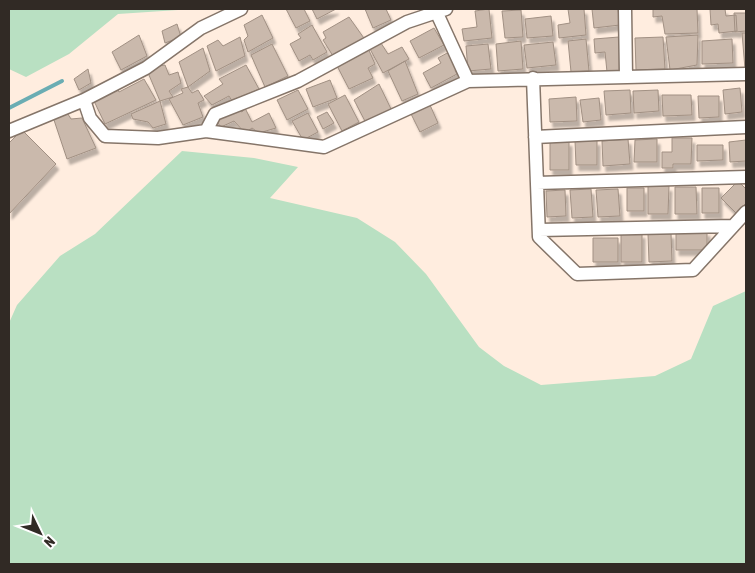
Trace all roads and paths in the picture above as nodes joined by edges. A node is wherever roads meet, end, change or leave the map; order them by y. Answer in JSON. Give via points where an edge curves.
{"nodes":[{"id":1,"x":241,"y":9,"type":"edge"},
{"id":2,"x":625,"y":9,"type":"edge"},
{"id":3,"x":439,"y":10,"type":"edge"},
{"id":4,"x":746,"y":75,"type":"edge"},
{"id":5,"x":626,"y":77,"type":"junction"},
{"id":6,"x":533,"y":78,"type":"junction"},
{"id":7,"x":468,"y":81,"type":"junction"},
{"id":8,"x":84,"y":100,"type":"junction"},
{"id":9,"x":746,"y":128,"type":"edge"},
{"id":10,"x":9,"y":131,"type":"edge"},
{"id":11,"x":206,"y":132,"type":"junction"},
{"id":12,"x":534,"y":137,"type":"junction"},
{"id":13,"x":746,"y":177,"type":"edge"},
{"id":14,"x":537,"y":183,"type":"junction"},
{"id":15,"x":746,"y":212,"type":"edge"},
{"id":16,"x":733,"y":226,"type":"junction"},
{"id":17,"x":539,"y":230,"type":"junction"}],
"edges":[{"from":1,"to":8,"type":"street","via":[[201,28],[146,68]]},
{"from":2,"to":5,"type":"street"},
{"from":3,"to":7,"type":"street"},
{"from":3,"to":11,"type":"street","via":[[407,22],[298,81],[215,114]]},
{"from":4,"to":5,"type":"street"},
{"from":5,"to":6,"type":"street"},
{"from":6,"to":7,"type":"street"},
{"from":6,"to":12,"type":"street"},
{"from":7,"to":11,"type":"street","via":[[324,147]]},
{"from":8,"to":10,"type":"street"},
{"from":8,"to":11,"type":"street","via":[[90,118],[105,136],[158,138]]},
{"from":9,"to":12,"type":"street"},
{"from":12,"to":14,"type":"street"},
{"from":13,"to":14,"type":"street"},
{"from":14,"to":17,"type":"street"},
{"from":15,"to":16,"type":"street"},
{"from":16,"to":17,"type":"street"},
{"from":16,"to":17,"type":"street","via":[[693,270],[577,274],[539,237]]}]}
